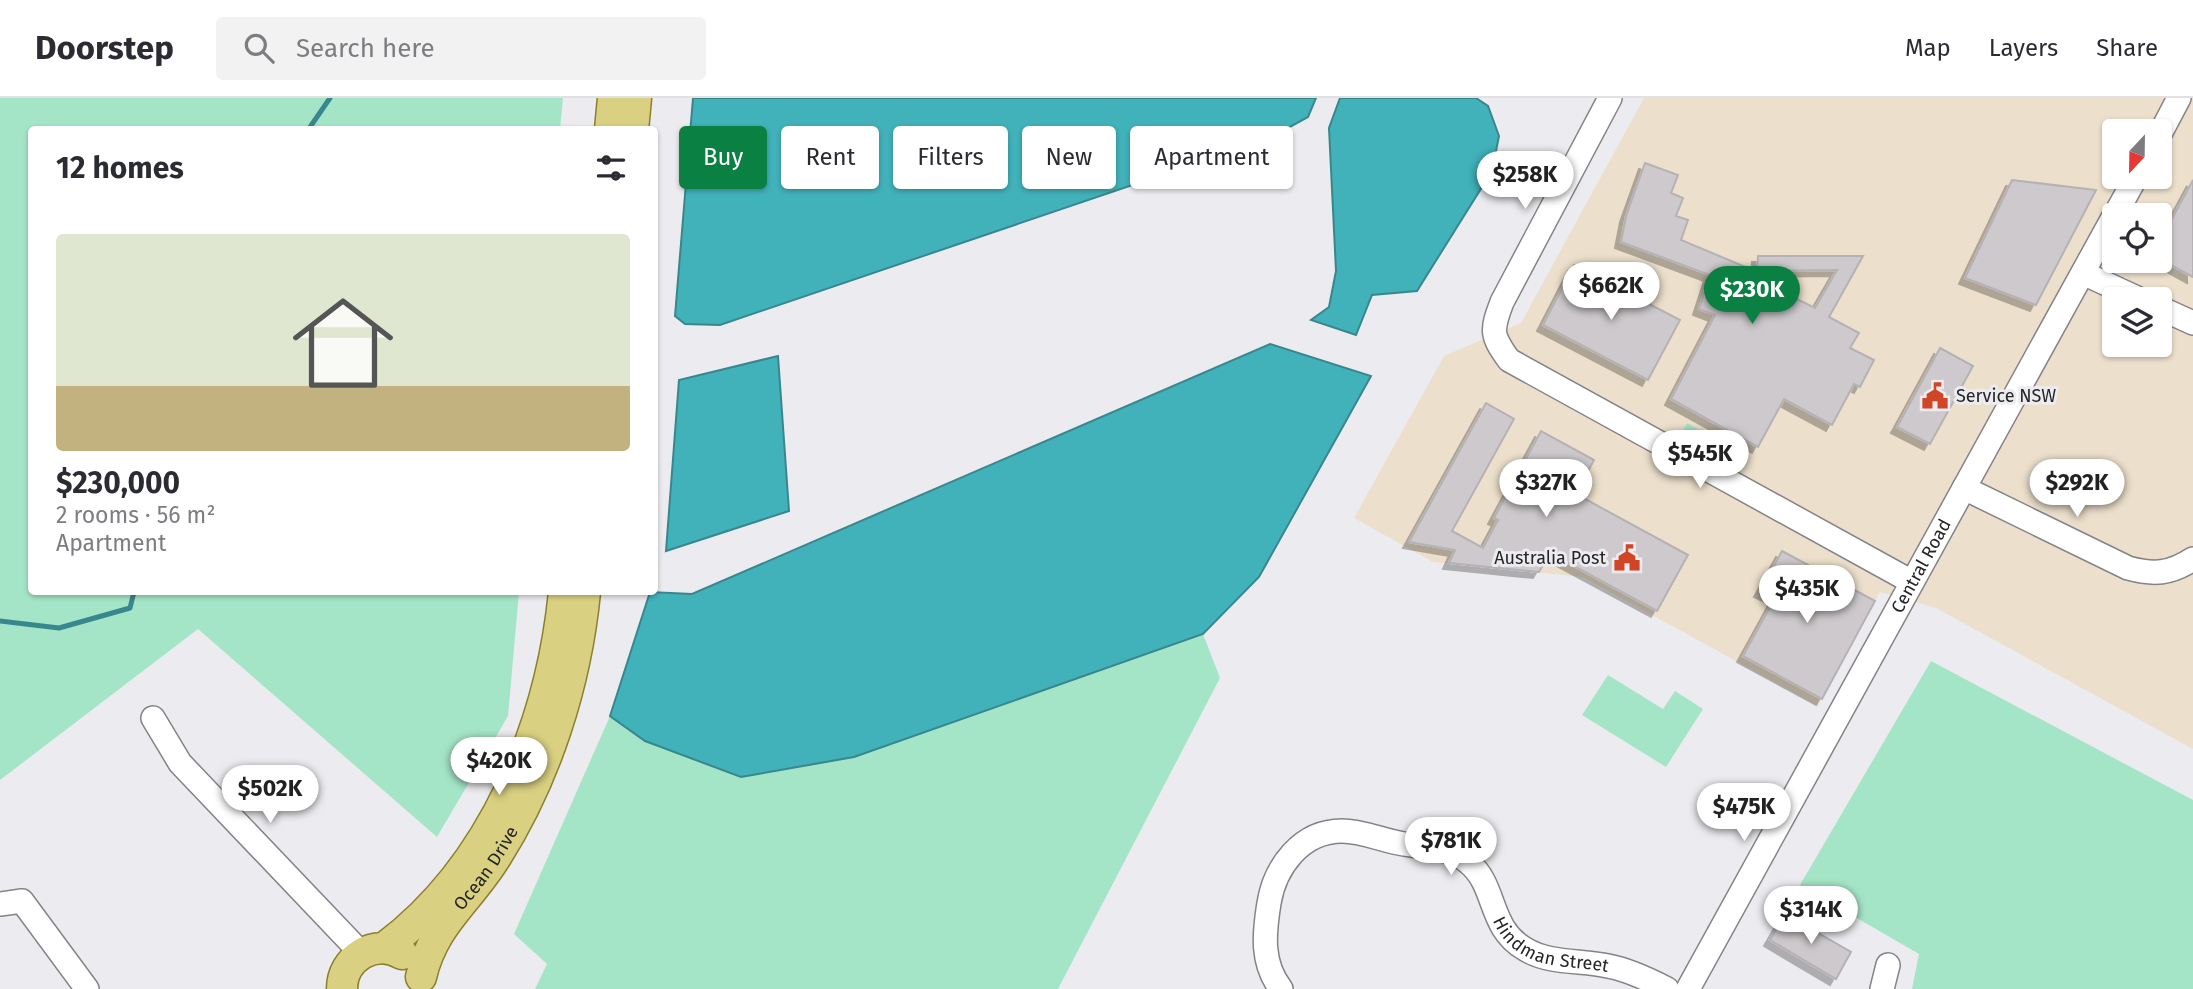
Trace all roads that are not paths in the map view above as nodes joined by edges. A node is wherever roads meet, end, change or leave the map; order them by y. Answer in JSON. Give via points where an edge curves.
{"nodes":[{"id":1,"x":613,"y":98,"type":"edge"},
{"id":2,"x":636,"y":98,"type":"edge"},
{"id":3,"x":1610,"y":98,"type":"edge"},
{"id":4,"x":2179,"y":98,"type":"edge"},
{"id":5,"x":2168,"y":119,"type":"edge"},
{"id":6,"x":610,"y":126,"type":"edge"},
{"id":7,"x":632,"y":126,"type":"edge"},
{"id":8,"x":2102,"y":238,"type":"edge"},
{"id":9,"x":2083,"y":273,"type":"junction"},
{"id":10,"x":2113,"y":287,"type":"edge"},
{"id":11,"x":2172,"y":313,"type":"edge"},
{"id":12,"x":2193,"y":323,"type":"edge"},
{"id":13,"x":1964,"y":488,"type":"junction"},
{"id":14,"x":2193,"y":559,"type":"edge"},
{"id":15,"x":1912,"y":582,"type":"junction"},
{"id":16,"x":563,"y":595,"type":"edge"},
{"id":17,"x":584,"y":595,"type":"edge"},
{"id":18,"x":153,"y":718,"type":"dead end"},
{"id":19,"x":0,"y":904,"type":"edge"},
{"id":20,"x":373,"y":950,"type":"junction"},
{"id":21,"x":1888,"y":965,"type":"dead end"},
{"id":22,"x":421,"y":983,"type":"edge"},
{"id":23,"x":341,"y":987,"type":"edge"},
{"id":24,"x":88,"y":989,"type":"edge"},
{"id":25,"x":1281,"y":989,"type":"edge"},
{"id":26,"x":1667,"y":989,"type":"edge"},
{"id":27,"x":1688,"y":989,"type":"edge"},
{"id":28,"x":1882,"y":989,"type":"edge"}],
"edges":[{"from":1,"to":6,"type":"main road"},
{"from":2,"to":7,"type":"main road"},
{"from":3,"to":15,"type":"street","via":[[1502,302],[1494,339],[1509,360]]},
{"from":4,"to":5,"type":"street"},
{"from":8,"to":9,"type":"street","name":"Central Road"},
{"from":9,"to":10,"type":"street"},
{"from":9,"to":13,"type":"street","name":"Central Road"},
{"from":11,"to":12,"type":"street"},
{"from":13,"to":14,"type":"street","via":[[2128,568],[2164,573]]},
{"from":13,"to":15,"type":"street","name":"Central Road"},
{"from":15,"to":27,"type":"street","name":"Central Road"},
{"from":16,"to":20,"type":"main road","name":"Ocean Drive","via":[[551,669],[520,770],[476,851],[418,921]]},
{"from":17,"to":22,"type":"main road","name":"Ocean Drive","via":[[566,696],[537,779],[496,858],[435,936]]},
{"from":18,"to":20,"type":"street","via":[[180,763]]},
{"from":19,"to":24,"type":"street","via":[[22,901]]},
{"from":20,"to":22,"type":"main road","via":[[407,957]]},
{"from":20,"to":23,"type":"main road","name":"Ocean Drive","via":[[345,972]]},
{"from":21,"to":28,"type":"street"},
{"from":25,"to":26,"type":"street","name":"Hindman Street","via":[[1266,962],[1265,937],[1275,877],[1303,844],[1341,831],[1453,852],[1482,875],[1496,918],[1526,950],[1631,972]]}]}
